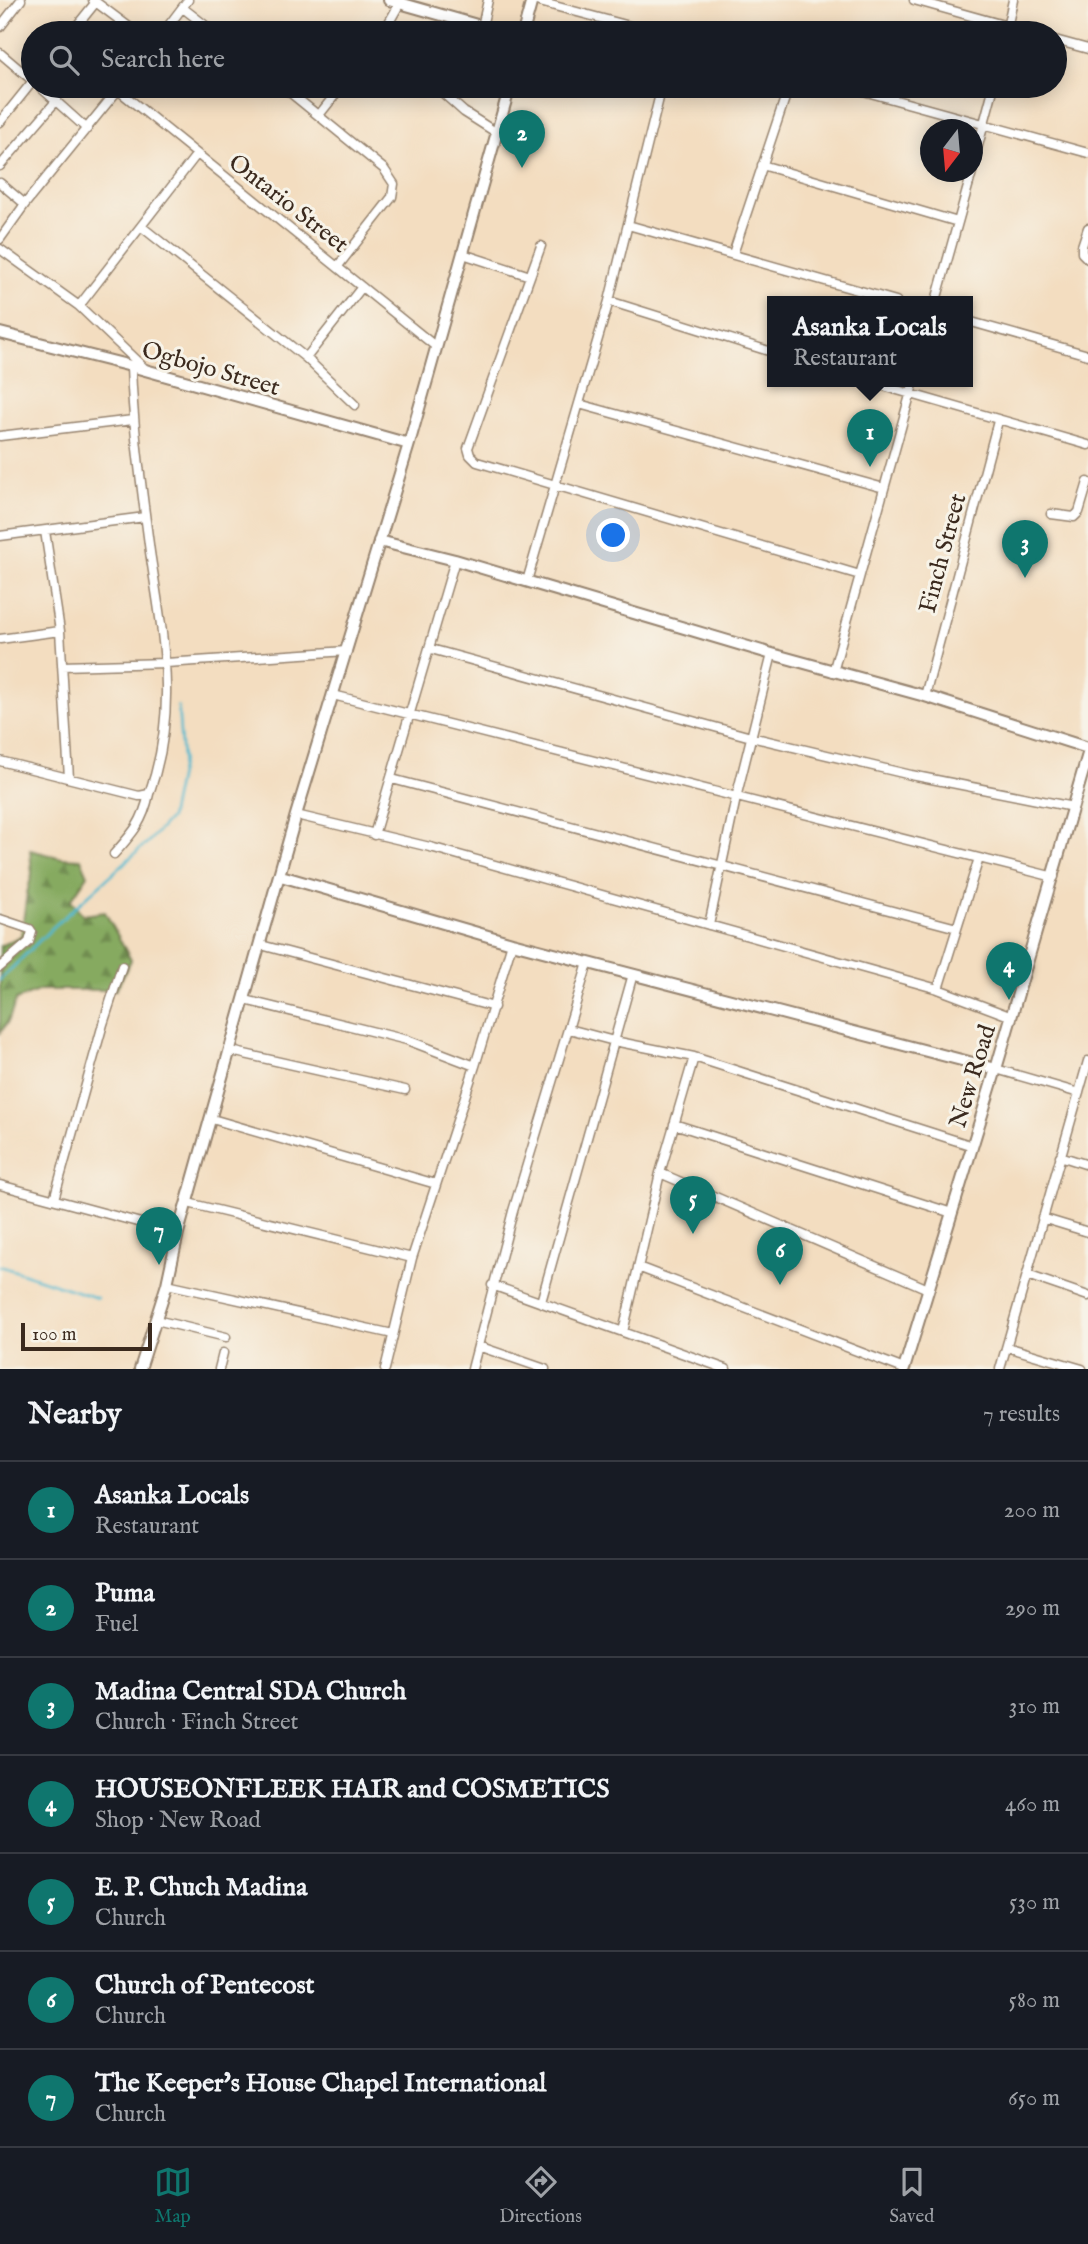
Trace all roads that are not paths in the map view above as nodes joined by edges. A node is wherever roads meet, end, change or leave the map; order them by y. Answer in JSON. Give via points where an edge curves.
{"nodes":[{"id":1,"x":21,"y":0,"type":"edge"},
{"id":2,"x":488,"y":0,"type":"edge"},
{"id":3,"x":532,"y":0,"type":"edge"},
{"id":4,"x":917,"y":0,"type":"edge"},
{"id":5,"x":1013,"y":0,"type":"edge"},
{"id":6,"x":95,"y":1,"type":"edge"},
{"id":7,"x":394,"y":2,"type":"edge"},
{"id":8,"x":186,"y":4,"type":"edge"},
{"id":9,"x":80,"y":21,"type":"edge"},
{"id":10,"x":121,"y":21,"type":"edge"},
{"id":11,"x":173,"y":21,"type":"edge"},
{"id":12,"x":203,"y":21,"type":"edge"},
{"id":13,"x":387,"y":21,"type":"edge"},
{"id":14,"x":461,"y":21,"type":"edge"},
{"id":15,"x":483,"y":21,"type":"edge"},
{"id":16,"x":526,"y":21,"type":"edge"},
{"id":17,"x":610,"y":21,"type":"edge"},
{"id":18,"x":979,"y":21,"type":"edge"},
{"id":19,"x":1008,"y":21,"type":"edge"},
{"id":20,"x":0,"y":27,"type":"edge"},
{"id":21,"x":1067,"y":43,"type":"edge"},
{"id":22,"x":1088,"y":49,"type":"edge"},
{"id":23,"x":0,"y":54,"type":"edge"},
{"id":24,"x":21,"y":71,"type":"edge"},
{"id":25,"x":21,"y":96,"type":"edge"},
{"id":26,"x":54,"y":98,"type":"edge"},
{"id":27,"x":112,"y":98,"type":"edge"},
{"id":28,"x":132,"y":98,"type":"edge"},
{"id":29,"x":297,"y":98,"type":"edge"},
{"id":30,"x":332,"y":98,"type":"edge"},
{"id":31,"x":448,"y":98,"type":"edge"},
{"id":32,"x":507,"y":98,"type":"edge"},
{"id":33,"x":659,"y":98,"type":"edge"},
{"id":34,"x":785,"y":98,"type":"edge"},
{"id":35,"x":888,"y":98,"type":"edge"},
{"id":36,"x":991,"y":98,"type":"edge"},
{"id":37,"x":57,"y":100,"type":"junction"},
{"id":38,"x":319,"y":115,"type":"junction"},
{"id":39,"x":0,"y":122,"type":"edge"},
{"id":40,"x":985,"y":125,"type":"junction"},
{"id":41,"x":87,"y":129,"type":"junction"},
{"id":42,"x":983,"y":132,"type":"edge"},
{"id":43,"x":497,"y":133,"type":"junction"},
{"id":44,"x":1088,"y":153,"type":"edge"},
{"id":45,"x":197,"y":154,"type":"junction"},
{"id":46,"x":762,"y":165,"type":"junction"},
{"id":47,"x":0,"y":166,"type":"edge"},
{"id":48,"x":969,"y":182,"type":"edge"},
{"id":49,"x":0,"y":183,"type":"edge"},
{"id":50,"x":25,"y":204,"type":"junction"},
{"id":51,"x":958,"y":222,"type":"junction"},
{"id":52,"x":628,"y":225,"type":"junction"},
{"id":53,"x":142,"y":227,"type":"junction"},
{"id":54,"x":1088,"y":228,"type":"edge"},
{"id":55,"x":0,"y":239,"type":"edge"},
{"id":56,"x":541,"y":246,"type":"dead end"},
{"id":57,"x":0,"y":249,"type":"edge"},
{"id":58,"x":463,"y":254,"type":"junction"},
{"id":59,"x":733,"y":254,"type":"junction"},
{"id":60,"x":1088,"y":259,"type":"edge"},
{"id":61,"x":338,"y":266,"type":"junction"},
{"id":62,"x":530,"y":276,"type":"junction"},
{"id":63,"x":362,"y":287,"type":"junction"},
{"id":64,"x":879,"y":296,"type":"edge"},
{"id":65,"x":937,"y":296,"type":"edge"},
{"id":66,"x":609,"y":301,"type":"junction"},
{"id":67,"x":79,"y":306,"type":"junction"},
{"id":68,"x":973,"y":322,"type":"edge"},
{"id":69,"x":0,"y":333,"type":"edge"},
{"id":70,"x":435,"y":346,"type":"junction"},
{"id":71,"x":767,"y":350,"type":"edge"},
{"id":72,"x":1088,"y":355,"type":"edge"},
{"id":73,"x":306,"y":358,"type":"junction"},
{"id":74,"x":131,"y":366,"type":"junction"},
{"id":75,"x":150,"y":373,"type":"junction"},
{"id":76,"x":885,"y":387,"type":"edge"},
{"id":77,"x":912,"y":387,"type":"edge"},
{"id":78,"x":910,"y":395,"type":"junction"},
{"id":79,"x":579,"y":404,"type":"junction"},
{"id":80,"x":355,"y":405,"type":"dead end"},
{"id":81,"x":133,"y":420,"type":"junction"},
{"id":82,"x":998,"y":421,"type":"junction"},
{"id":83,"x":0,"y":436,"type":"edge"},
{"id":84,"x":409,"y":444,"type":"junction"},
{"id":85,"x":1088,"y":445,"type":"edge"},
{"id":86,"x":1088,"y":482,"type":"edge"},
{"id":87,"x":555,"y":485,"type":"junction"},
{"id":88,"x":884,"y":488,"type":"junction"},
{"id":89,"x":1051,"y":514,"type":"dead end"},
{"id":90,"x":145,"y":517,"type":"junction"},
{"id":91,"x":46,"y":531,"type":"junction"},
{"id":92,"x":0,"y":536,"type":"edge"},
{"id":93,"x":379,"y":541,"type":"junction"},
{"id":94,"x":456,"y":560,"type":"junction"},
{"id":95,"x":860,"y":575,"type":"junction"},
{"id":96,"x":527,"y":582,"type":"junction"},
{"id":97,"x":60,"y":631,"type":"junction"},
{"id":98,"x":0,"y":639,"type":"edge"},
{"id":99,"x":431,"y":649,"type":"junction"},
{"id":100,"x":347,"y":651,"type":"junction"},
{"id":101,"x":772,"y":654,"type":"junction"},
{"id":102,"x":166,"y":663,"type":"junction"},
{"id":103,"x":62,"y":666,"type":"junction"},
{"id":104,"x":833,"y":671,"type":"junction"},
{"id":105,"x":333,"y":695,"type":"junction"},
{"id":106,"x":925,"y":696,"type":"junction"},
{"id":107,"x":411,"y":715,"type":"junction"},
{"id":108,"x":751,"y":737,"type":"junction"},
{"id":109,"x":1088,"y":748,"type":"edge"},
{"id":110,"x":1088,"y":754,"type":"edge"},
{"id":111,"x":0,"y":761,"type":"edge"},
{"id":112,"x":69,"y":778,"type":"junction"},
{"id":113,"x":392,"y":779,"type":"junction"},
{"id":114,"x":149,"y":794,"type":"junction"},
{"id":115,"x":736,"y":798,"type":"junction"},
{"id":116,"x":1073,"y":807,"type":"junction"},
{"id":117,"x":296,"y":815,"type":"junction"},
{"id":118,"x":374,"y":835,"type":"junction"},
{"id":119,"x":114,"y":854,"type":"dead end"},
{"id":120,"x":979,"y":858,"type":"junction"},
{"id":121,"x":720,"y":867,"type":"junction"},
{"id":122,"x":281,"y":876,"type":"junction"},
{"id":123,"x":1054,"y":877,"type":"junction"},
{"id":124,"x":0,"y":919,"type":"edge"},
{"id":125,"x":709,"y":925,"type":"junction"},
{"id":126,"x":957,"y":928,"type":"junction"},
{"id":127,"x":512,"y":943,"type":"junction"},
{"id":128,"x":261,"y":944,"type":"junction"},
{"id":129,"x":587,"y":963,"type":"junction"},
{"id":130,"x":122,"y":966,"type":"dead end"},
{"id":131,"x":0,"y":967,"type":"edge"},
{"id":132,"x":633,"y":974,"type":"junction"},
{"id":133,"x":938,"y":989,"type":"junction"},
{"id":134,"x":245,"y":1000,"type":"junction"},
{"id":135,"x":494,"y":1007,"type":"junction"},
{"id":136,"x":1012,"y":1017,"type":"junction"},
{"id":137,"x":569,"y":1029,"type":"junction"},
{"id":138,"x":614,"y":1041,"type":"junction"},
{"id":139,"x":232,"y":1051,"type":"junction"},
{"id":140,"x":694,"y":1056,"type":"junction"},
{"id":141,"x":1088,"y":1061,"type":"edge"},
{"id":142,"x":475,"y":1066,"type":"junction"},
{"id":143,"x":996,"y":1069,"type":"junction"},
{"id":144,"x":405,"y":1090,"type":"dead end"},
{"id":145,"x":1079,"y":1093,"type":"junction"},
{"id":146,"x":212,"y":1119,"type":"junction"},
{"id":147,"x":674,"y":1124,"type":"junction"},
{"id":148,"x":973,"y":1146,"type":"junction"},
{"id":149,"x":1060,"y":1156,"type":"junction"},
{"id":150,"x":1088,"y":1164,"type":"edge"},
{"id":151,"x":660,"y":1172,"type":"junction"},
{"id":152,"x":436,"y":1184,"type":"junction"},
{"id":153,"x":0,"y":1185,"type":"edge"},
{"id":154,"x":54,"y":1199,"type":"junction"},
{"id":155,"x":187,"y":1203,"type":"junction"},
{"id":156,"x":952,"y":1213,"type":"junction"},
{"id":157,"x":1042,"y":1219,"type":"junction"},
{"id":158,"x":1088,"y":1231,"type":"edge"},
{"id":159,"x":178,"y":1233,"type":"junction"},
{"id":160,"x":412,"y":1258,"type":"junction"},
{"id":161,"x":638,"y":1267,"type":"junction"},
{"id":162,"x":1027,"y":1275,"type":"junction"},
{"id":163,"x":167,"y":1284,"type":"junction"},
{"id":164,"x":492,"y":1285,"type":"junction"},
{"id":165,"x":928,"y":1289,"type":"junction"},
{"id":166,"x":1088,"y":1296,"type":"edge"},
{"id":167,"x":541,"y":1302,"type":"junction"},
{"id":168,"x":156,"y":1320,"type":"junction"},
{"id":169,"x":623,"y":1332,"type":"junction"},
{"id":170,"x":393,"y":1334,"type":"junction"},
{"id":171,"x":226,"y":1337,"type":"dead end"},
{"id":172,"x":478,"y":1346,"type":"junction"},
{"id":173,"x":1007,"y":1347,"type":"junction"},
{"id":174,"x":223,"y":1353,"type":"dead end"},
{"id":175,"x":140,"y":1369,"type":"edge"},
{"id":176,"x":219,"y":1369,"type":"edge"},
{"id":177,"x":385,"y":1369,"type":"edge"},
{"id":178,"x":472,"y":1369,"type":"edge"},
{"id":179,"x":545,"y":1369,"type":"edge"},
{"id":180,"x":726,"y":1369,"type":"edge"},
{"id":181,"x":904,"y":1369,"type":"edge"},
{"id":182,"x":1000,"y":1369,"type":"edge"},
{"id":183,"x":1082,"y":1369,"type":"edge"}],
"edges":[{"from":1,"to":20,"type":"street"},
{"from":2,"to":15,"type":"street"},
{"from":3,"to":16,"type":"street"},
{"from":3,"to":17,"type":"street"},
{"from":4,"to":18,"type":"street"},
{"from":5,"to":19,"type":"street"},
{"from":6,"to":9,"type":"street"},
{"from":6,"to":10,"type":"street"},
{"from":7,"to":13,"type":"street"},
{"from":7,"to":14,"type":"street"},
{"from":8,"to":11,"type":"street"},
{"from":8,"to":12,"type":"street"},
{"from":21,"to":22,"type":"street"},
{"from":23,"to":24,"type":"street"},
{"from":25,"to":39,"type":"street"},
{"from":26,"to":37,"type":"street"},
{"from":27,"to":41,"type":"street"},
{"from":28,"to":45,"type":"street","name":"Ontario Street"},
{"from":29,"to":38,"type":"street"},
{"from":30,"to":38,"type":"street"},
{"from":31,"to":43,"type":"street"},
{"from":32,"to":43,"type":"street"},
{"from":33,"to":52,"type":"street"},
{"from":34,"to":46,"type":"street"},
{"from":35,"to":40,"type":"street"},
{"from":36,"to":40,"type":"street"},
{"from":37,"to":41,"type":"street"},
{"from":37,"to":47,"type":"street"},
{"from":38,"to":61,"type":"street","via":[[384,169],[394,184],[392,197]]},
{"from":40,"to":42,"type":"street"},
{"from":40,"to":44,"type":"street"},
{"from":41,"to":50,"type":"street"},
{"from":43,"to":58,"type":"street"},
{"from":45,"to":53,"type":"street"},
{"from":45,"to":61,"type":"street","name":"Ontario Street"},
{"from":46,"to":51,"type":"street"},
{"from":46,"to":59,"type":"street"},
{"from":48,"to":51,"type":"street"},
{"from":49,"to":50,"type":"street"},
{"from":50,"to":55,"type":"street"},
{"from":51,"to":65,"type":"street"},
{"from":52,"to":59,"type":"street"},
{"from":52,"to":66,"type":"street"},
{"from":53,"to":67,"type":"street"},
{"from":53,"to":73,"type":"street"},
{"from":54,"to":60,"type":"street","via":[[1082,246]]},
{"from":56,"to":62,"type":"street"},
{"from":57,"to":67,"type":"street"},
{"from":58,"to":62,"type":"street"},
{"from":58,"to":70,"type":"street"},
{"from":59,"to":64,"type":"street"},
{"from":61,"to":63,"type":"street","name":"Ontario Street"},
{"from":62,"to":87,"type":"street","via":[[468,447],[477,461]]},
{"from":63,"to":70,"type":"street","name":"Ontario Street"},
{"from":63,"to":73,"type":"street"},
{"from":66,"to":71,"type":"street"},
{"from":66,"to":79,"type":"street"},
{"from":67,"to":75,"type":"street"},
{"from":68,"to":72,"type":"street"},
{"from":69,"to":74,"type":"street","name":"Ogbojo Street"},
{"from":70,"to":84,"type":"street"},
{"from":73,"to":80,"type":"street"},
{"from":74,"to":75,"type":"street","name":"Ogbojo Street"},
{"from":74,"to":81,"type":"street"},
{"from":75,"to":84,"type":"street","name":"Ogbojo Street"},
{"from":76,"to":78,"type":"street"},
{"from":77,"to":78,"type":"street"},
{"from":78,"to":82,"type":"street"},
{"from":78,"to":88,"type":"street"},
{"from":79,"to":87,"type":"street"},
{"from":79,"to":88,"type":"street"},
{"from":81,"to":83,"type":"street"},
{"from":81,"to":90,"type":"street"},
{"from":82,"to":85,"type":"street"},
{"from":82,"to":106,"type":"street","name":"Finch Street"},
{"from":84,"to":93,"type":"street"},
{"from":86,"to":89,"type":"street","via":[[1074,517]]},
{"from":87,"to":95,"type":"street"},
{"from":87,"to":96,"type":"street"},
{"from":88,"to":95,"type":"street"},
{"from":90,"to":91,"type":"street"},
{"from":90,"to":102,"type":"street"},
{"from":91,"to":92,"type":"street"},
{"from":91,"to":97,"type":"street"},
{"from":93,"to":94,"type":"street"},
{"from":93,"to":100,"type":"street"},
{"from":94,"to":96,"type":"street"},
{"from":94,"to":99,"type":"street"},
{"from":95,"to":104,"type":"street"},
{"from":96,"to":101,"type":"street"},
{"from":97,"to":98,"type":"street"},
{"from":97,"to":103,"type":"street"},
{"from":99,"to":107,"type":"street"},
{"from":99,"to":108,"type":"street"},
{"from":100,"to":102,"type":"street"},
{"from":100,"to":105,"type":"street"},
{"from":101,"to":104,"type":"street"},
{"from":101,"to":108,"type":"street"},
{"from":102,"to":103,"type":"street"},
{"from":102,"to":114,"type":"street","via":[[166,732]]},
{"from":103,"to":112,"type":"street"},
{"from":104,"to":106,"type":"street"},
{"from":105,"to":107,"type":"street"},
{"from":105,"to":117,"type":"street"},
{"from":106,"to":109,"type":"street"},
{"from":107,"to":113,"type":"street"},
{"from":107,"to":115,"type":"street"},
{"from":108,"to":115,"type":"street"},
{"from":108,"to":116,"type":"street"},
{"from":110,"to":116,"type":"street","name":"New Road"},
{"from":111,"to":112,"type":"street"},
{"from":112,"to":114,"type":"street","via":[[139,796]]},
{"from":113,"to":118,"type":"street"},
{"from":113,"to":121,"type":"street"},
{"from":114,"to":119,"type":"street","via":[[144,816]]},
{"from":115,"to":120,"type":"street"},
{"from":115,"to":121,"type":"street"},
{"from":116,"to":123,"type":"street","name":"New Road"},
{"from":117,"to":118,"type":"street"},
{"from":117,"to":122,"type":"street"},
{"from":118,"to":125,"type":"street"},
{"from":120,"to":123,"type":"street"},
{"from":120,"to":126,"type":"street"},
{"from":121,"to":125,"type":"street"},
{"from":121,"to":126,"type":"street"},
{"from":122,"to":127,"type":"street"},
{"from":122,"to":128,"type":"street"},
{"from":123,"to":136,"type":"street","name":"New Road"},
{"from":124,"to":131,"type":"street","via":[[32,932],[29,942]]},
{"from":125,"to":133,"type":"street"},
{"from":126,"to":133,"type":"street"},
{"from":127,"to":129,"type":"street"},
{"from":127,"to":135,"type":"street"},
{"from":128,"to":134,"type":"street"},
{"from":128,"to":135,"type":"street"},
{"from":129,"to":132,"type":"street"},
{"from":129,"to":137,"type":"street"},
{"from":130,"to":154,"type":"street"},
{"from":132,"to":138,"type":"street"},
{"from":132,"to":143,"type":"street"},
{"from":133,"to":136,"type":"street"},
{"from":134,"to":139,"type":"street"},
{"from":134,"to":142,"type":"street","via":[[407,1040]]},
{"from":135,"to":142,"type":"street"},
{"from":136,"to":143,"type":"street","name":"New Road"},
{"from":137,"to":138,"type":"street"},
{"from":137,"to":164,"type":"street"},
{"from":138,"to":140,"type":"street"},
{"from":138,"to":167,"type":"street"},
{"from":139,"to":144,"type":"street"},
{"from":139,"to":146,"type":"street"},
{"from":140,"to":147,"type":"street"},
{"from":140,"to":148,"type":"street"},
{"from":141,"to":145,"type":"street"},
{"from":142,"to":152,"type":"street"},
{"from":143,"to":145,"type":"street"},
{"from":143,"to":148,"type":"street","name":"New Road"},
{"from":145,"to":149,"type":"street"},
{"from":146,"to":152,"type":"street"},
{"from":146,"to":155,"type":"street"},
{"from":147,"to":151,"type":"street"},
{"from":147,"to":156,"type":"street"},
{"from":148,"to":156,"type":"street","name":"New Road"},
{"from":149,"to":150,"type":"street"},
{"from":149,"to":157,"type":"street"},
{"from":151,"to":161,"type":"street"},
{"from":151,"to":165,"type":"street"},
{"from":152,"to":160,"type":"street"},
{"from":153,"to":154,"type":"street"},
{"from":154,"to":159,"type":"street"},
{"from":155,"to":159,"type":"street"},
{"from":155,"to":160,"type":"street"},
{"from":156,"to":165,"type":"street","name":"New Road"},
{"from":157,"to":158,"type":"street"},
{"from":157,"to":162,"type":"street"},
{"from":159,"to":163,"type":"street"},
{"from":160,"to":170,"type":"street"},
{"from":161,"to":169,"type":"street"},
{"from":161,"to":181,"type":"street"},
{"from":162,"to":166,"type":"street"},
{"from":162,"to":173,"type":"street"},
{"from":163,"to":168,"type":"street"},
{"from":163,"to":170,"type":"street"},
{"from":164,"to":167,"type":"street"},
{"from":164,"to":172,"type":"street"},
{"from":165,"to":181,"type":"street","name":"New Road"},
{"from":167,"to":169,"type":"street"},
{"from":168,"to":171,"type":"street"},
{"from":168,"to":175,"type":"street"},
{"from":169,"to":180,"type":"street"},
{"from":170,"to":177,"type":"street"},
{"from":172,"to":178,"type":"street"},
{"from":172,"to":179,"type":"street"},
{"from":173,"to":182,"type":"street"},
{"from":173,"to":183,"type":"street"},
{"from":174,"to":176,"type":"street"}]}
